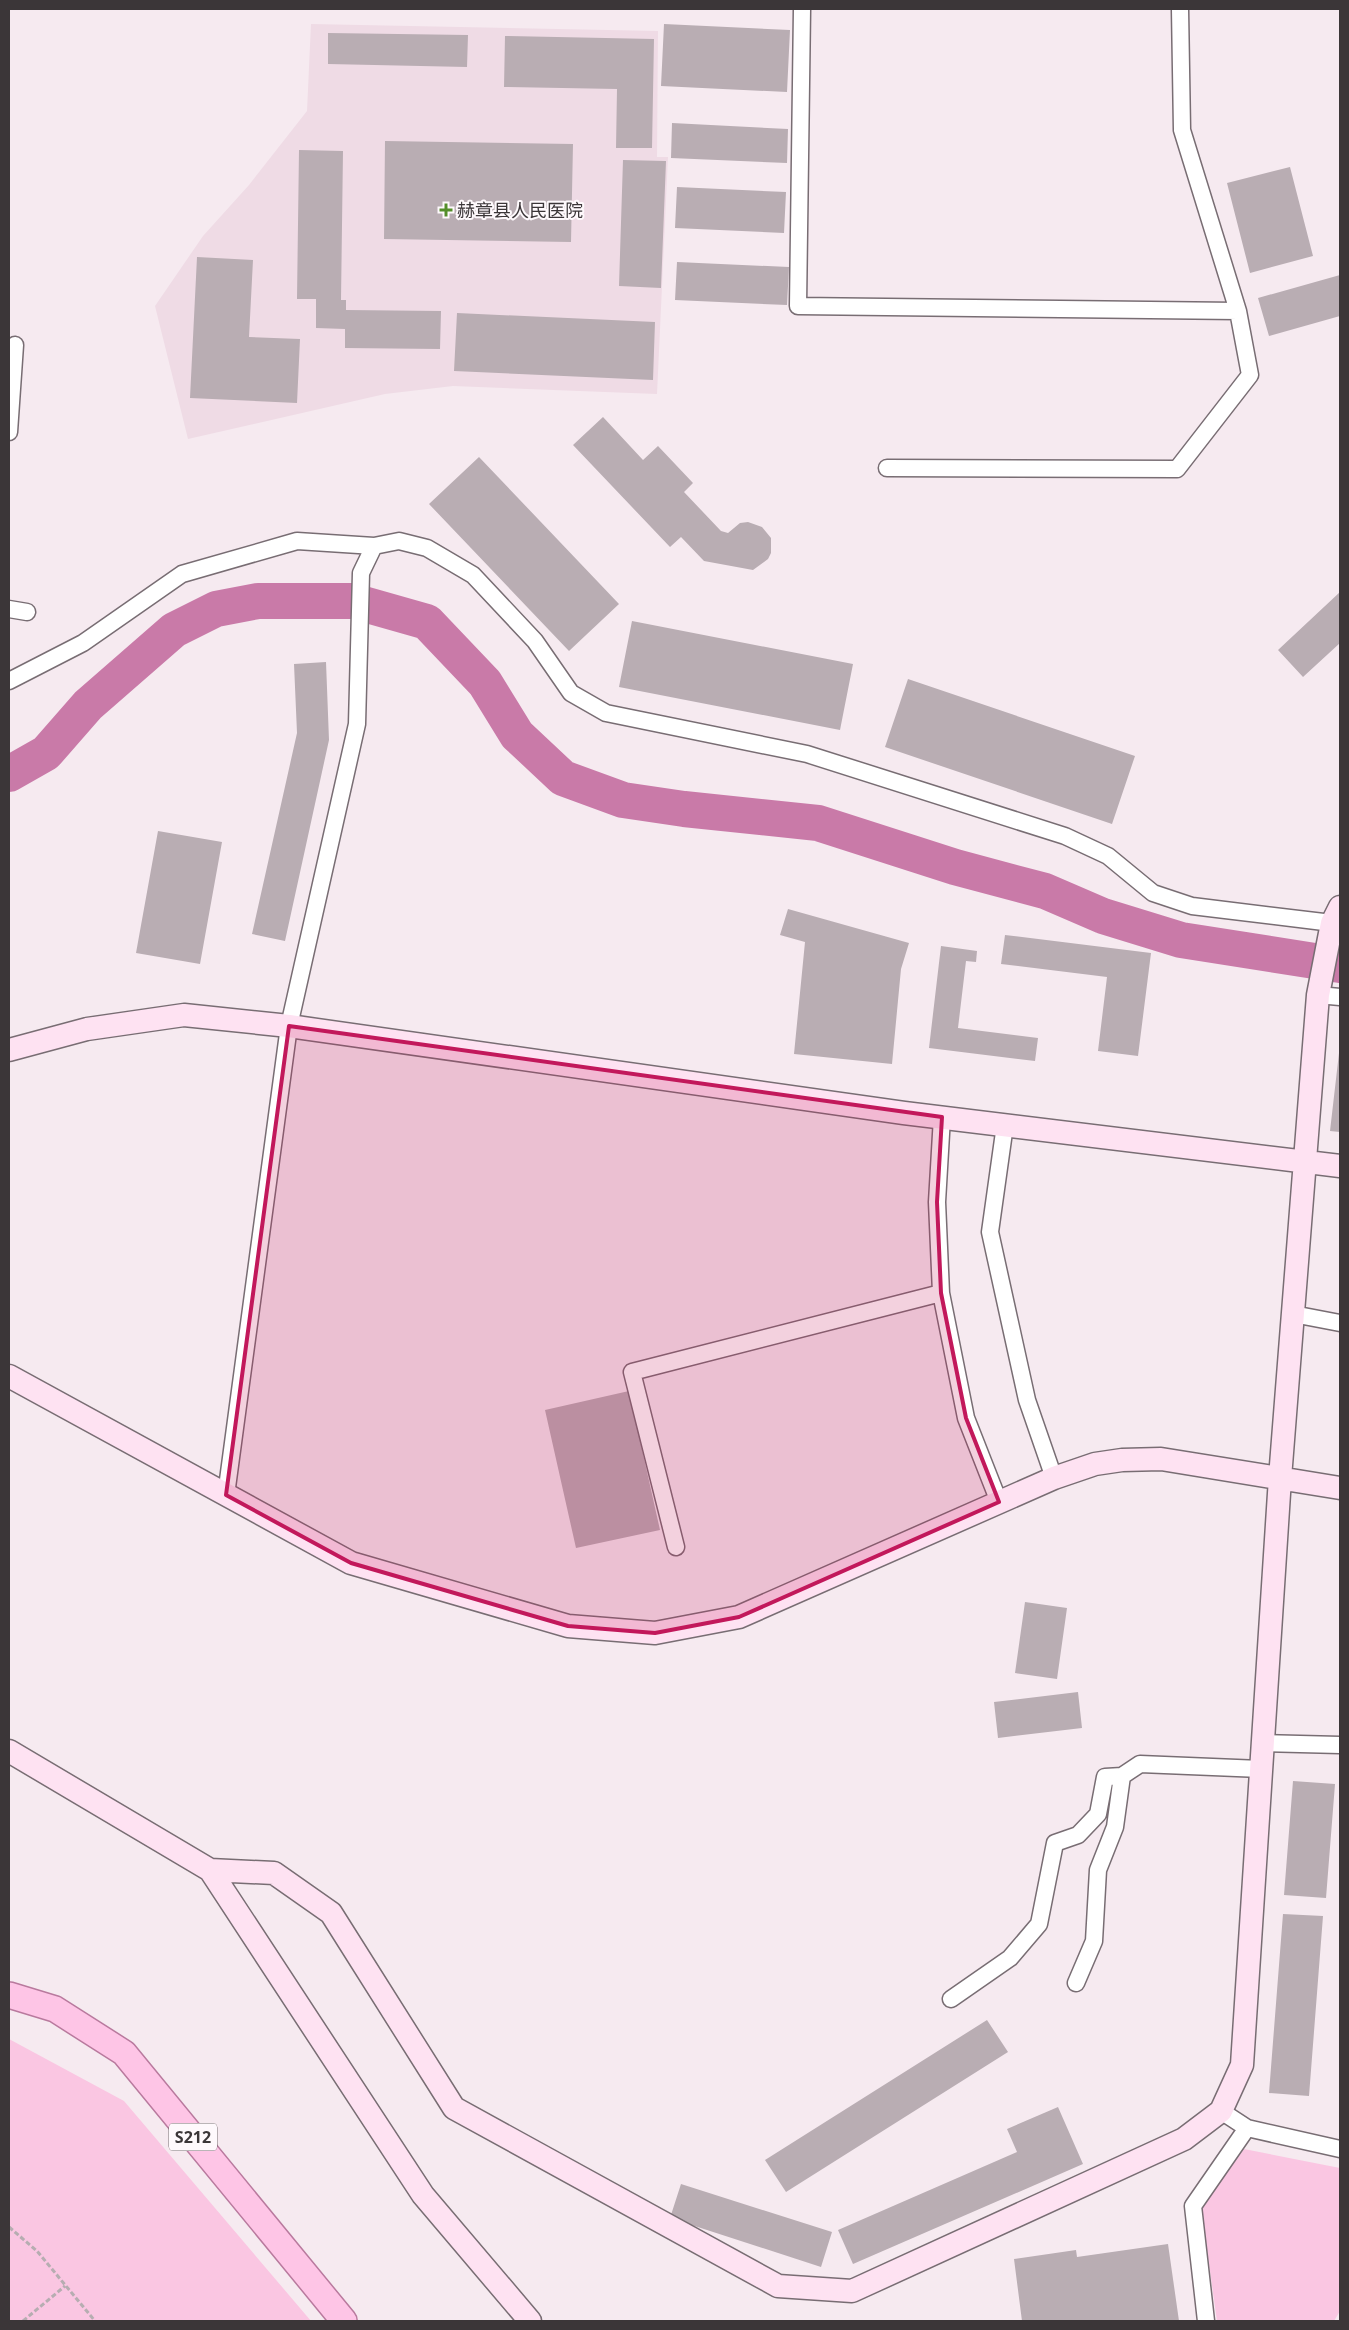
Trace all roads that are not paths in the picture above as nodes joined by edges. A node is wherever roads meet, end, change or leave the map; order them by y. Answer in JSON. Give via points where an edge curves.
{"nodes":[{"id":1,"x":802,"y":9,"type":"edge"},
{"id":2,"x":1180,"y":9,"type":"edge"},
{"id":3,"x":1238,"y":312,"type":"junction"},
{"id":4,"x":15,"y":345,"type":"dead end"},
{"id":5,"x":9,"y":432,"type":"edge"},
{"id":6,"x":887,"y":468,"type":"dead end"},
{"id":7,"x":374,"y":546,"type":"junction"},
{"id":8,"x":9,"y":610,"type":"edge"},
{"id":9,"x":27,"y":612,"type":"dead end"},
{"id":10,"x":9,"y":681,"type":"edge"},
{"id":11,"x":1336,"y":915,"type":"edge"},
{"id":12,"x":1319,"y":989,"type":"junction"},
{"id":13,"x":1340,"y":997,"type":"edge"},
{"id":14,"x":289,"y":1026,"type":"junction"},
{"id":15,"x":9,"y":1050,"type":"edge"},
{"id":16,"x":942,"y":1117,"type":"junction"},
{"id":17,"x":1006,"y":1125,"type":"junction"},
{"id":18,"x":1306,"y":1162,"type":"junction"},
{"id":19,"x":1340,"y":1166,"type":"edge"},
{"id":20,"x":941,"y":1293,"type":"junction"},
{"id":21,"x":1293,"y":1314,"type":"junction"},
{"id":22,"x":1340,"y":1323,"type":"edge"},
{"id":23,"x":9,"y":1376,"type":"edge"},
{"id":24,"x":1054,"y":1478,"type":"junction"},
{"id":25,"x":1280,"y":1478,"type":"junction"},
{"id":26,"x":1340,"y":1488,"type":"edge"},
{"id":27,"x":226,"y":1495,"type":"junction"},
{"id":28,"x":999,"y":1502,"type":"junction"},
{"id":29,"x":676,"y":1547,"type":"dead end"},
{"id":30,"x":1263,"y":1743,"type":"junction"},
{"id":31,"x":1340,"y":1744,"type":"edge"},
{"id":32,"x":9,"y":1750,"type":"edge"},
{"id":33,"x":1261,"y":1769,"type":"junction"},
{"id":34,"x":1122,"y":1776,"type":"junction"},
{"id":35,"x":210,"y":1870,"type":"junction"},
{"id":36,"x":1076,"y":1983,"type":"dead end"},
{"id":37,"x":9,"y":1996,"type":"edge"},
{"id":38,"x":951,"y":2000,"type":"dead end"},
{"id":39,"x":1221,"y":2111,"type":"junction"},
{"id":40,"x":1247,"y":2128,"type":"junction"},
{"id":41,"x":1340,"y":2150,"type":"edge"},
{"id":42,"x":344,"y":2321,"type":"edge"},
{"id":43,"x":530,"y":2321,"type":"edge"},
{"id":44,"x":1206,"y":2321,"type":"edge"}],
"edges":[{"from":1,"to":3,"type":"street","via":[[798,306]]},
{"from":2,"to":3,"type":"street","via":[[1182,130]]},
{"from":3,"to":6,"type":"street","via":[[1250,376],[1177,470]]},
{"from":4,"to":5,"type":"street"},
{"from":7,"to":10,"type":"street","via":[[297,542],[182,574],[84,643]]},
{"from":7,"to":11,"type":"street","via":[[399,541],[427,548],[473,575],[534,641],[571,693],[606,713],[807,754],[1065,836],[1108,856],[1153,893],[1192,906]]},
{"from":7,"to":14,"type":"street","via":[[361,573],[357,724]]},
{"from":8,"to":9,"type":"street"},
{"from":11,"to":12,"type":"main road","via":[[1326,947]]},
{"from":12,"to":13,"type":"street"},
{"from":12,"to":18,"type":"main road"},
{"from":14,"to":15,"type":"main road","via":[[184,1015],[88,1029]]},
{"from":14,"to":16,"type":"main road"},
{"from":14,"to":27,"type":"street"},
{"from":16,"to":17,"type":"main road"},
{"from":16,"to":20,"type":"street","via":[[937,1202]]},
{"from":17,"to":18,"type":"main road"},
{"from":17,"to":24,"type":"street","via":[[990,1232],[1027,1400]]},
{"from":18,"to":19,"type":"main road"},
{"from":18,"to":21,"type":"main road"},
{"from":20,"to":28,"type":"street","via":[[966,1418]]},
{"from":20,"to":29,"type":"street","via":[[632,1372]]},
{"from":21,"to":22,"type":"street"},
{"from":21,"to":25,"type":"main road"},
{"from":23,"to":27,"type":"main road"},
{"from":24,"to":25,"type":"main road","via":[[1095,1464],[1160,1459]]},
{"from":24,"to":28,"type":"main road"},
{"from":25,"to":26,"type":"main road"},
{"from":25,"to":30,"type":"main road"},
{"from":27,"to":28,"type":"main road","via":[[351,1563],[568,1626],[656,1633],[739,1617]]},
{"from":30,"to":31,"type":"street"},
{"from":30,"to":33,"type":"main road"},
{"from":32,"to":35,"type":"main road"},
{"from":33,"to":34,"type":"street","via":[[1140,1764]]},
{"from":33,"to":39,"type":"main road","via":[[1242,2065]]},
{"from":34,"to":36,"type":"street","via":[[1115,1827],[1098,1870],[1094,1940]]},
{"from":34,"to":38,"type":"street","via":[[1105,1777],[1098,1814],[1078,1835],[1055,1843],[1039,1924],[1010,1958]]},
{"from":35,"to":39,"type":"main road","via":[[274,1873],[331,1913],[454,2108],[778,2286],[852,2292],[1184,2138]]},
{"from":35,"to":43,"type":"main road","via":[[424,2195]]},
{"from":37,"to":42,"type":"main road","number":"S212","via":[[55,2009],[124,2053]]},
{"from":39,"to":40,"type":"street"},
{"from":40,"to":41,"type":"street"},
{"from":40,"to":44,"type":"street","via":[[1193,2206]]}]}
